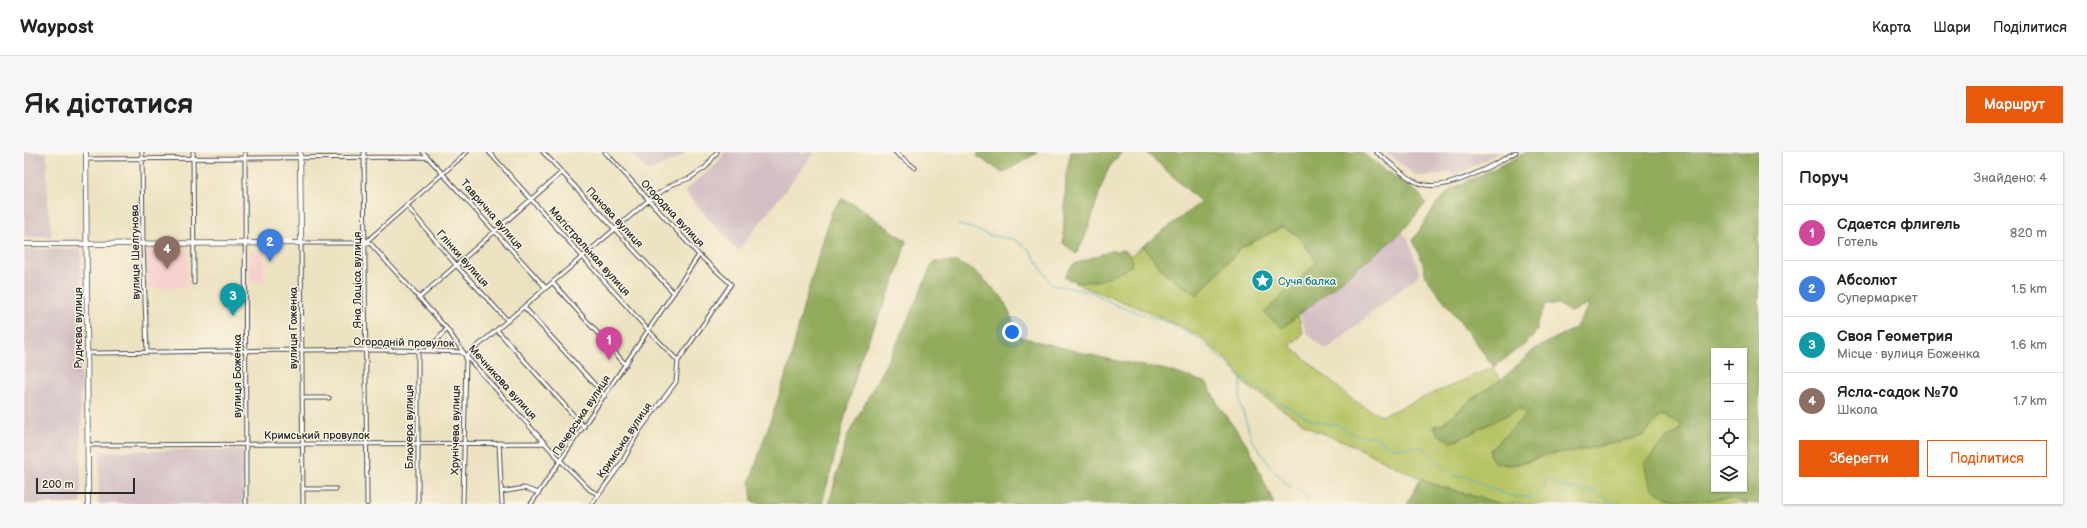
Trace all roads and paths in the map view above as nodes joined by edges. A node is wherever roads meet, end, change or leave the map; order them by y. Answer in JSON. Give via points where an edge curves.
{"nodes":[{"id":1,"x":86,"y":152,"type":"edge"},
{"id":2,"x":142,"y":152,"type":"edge"},
{"id":3,"x":193,"y":152,"type":"edge"},
{"id":4,"x":245,"y":152,"type":"edge"},
{"id":5,"x":300,"y":152,"type":"edge"},
{"id":6,"x":364,"y":152,"type":"edge"},
{"id":7,"x":423,"y":152,"type":"edge"},
{"id":8,"x":467,"y":152,"type":"edge"},
{"id":9,"x":489,"y":152,"type":"edge"},
{"id":10,"x":543,"y":152,"type":"edge"},
{"id":11,"x":605,"y":152,"type":"edge"},
{"id":12,"x":717,"y":152,"type":"edge"},
{"id":13,"x":895,"y":152,"type":"edge"},
{"id":14,"x":1376,"y":152,"type":"edge"},
{"id":15,"x":1516,"y":152,"type":"edge"},
{"id":16,"x":427,"y":157,"type":"junction"},
{"id":17,"x":193,"y":158,"type":"junction"},
{"id":18,"x":300,"y":158,"type":"junction"},
{"id":19,"x":364,"y":158,"type":"junction"},
{"id":20,"x":142,"y":159,"type":"junction"},
{"id":21,"x":86,"y":160,"type":"junction"},
{"id":22,"x":245,"y":160,"type":"junction"},
{"id":23,"x":915,"y":168,"type":"dead end"},
{"id":24,"x":561,"y":172,"type":"junction"},
{"id":25,"x":444,"y":173,"type":"junction"},
{"id":26,"x":531,"y":199,"type":"junction"},
{"id":27,"x":649,"y":200,"type":"junction"},
{"id":28,"x":406,"y":205,"type":"junction"},
{"id":29,"x":614,"y":228,"type":"junction"},
{"id":30,"x":494,"y":231,"type":"junction"},
{"id":31,"x":366,"y":242,"type":"junction"},
{"id":32,"x":246,"y":243,"type":"junction"},
{"id":33,"x":301,"y":243,"type":"junction"},
{"id":34,"x":24,"y":244,"type":"edge"},
{"id":35,"x":143,"y":244,"type":"junction"},
{"id":36,"x":194,"y":244,"type":"junction"},
{"id":37,"x":87,"y":245,"type":"junction"},
{"id":38,"x":699,"y":255,"type":"junction"},
{"id":39,"x":582,"y":256,"type":"junction"},
{"id":40,"x":456,"y":265,"type":"junction"},
{"id":41,"x":194,"y":283,"type":"dead end"},
{"id":42,"x":553,"y":283,"type":"junction"},
{"id":43,"x":731,"y":284,"type":"joint"},
{"id":44,"x":546,"y":288,"type":"junction"},
{"id":45,"x":674,"y":294,"type":"junction"},
{"id":46,"x":419,"y":298,"type":"junction"},
{"id":47,"x":525,"y":308,"type":"junction"},
{"id":48,"x":508,"y":321,"type":"junction"},
{"id":49,"x":447,"y":329,"type":"junction"},
{"id":50,"x":497,"y":330,"type":"junction"},
{"id":51,"x":649,"y":331,"type":"junction"},
{"id":52,"x":302,"y":350,"type":"junction"},
{"id":53,"x":246,"y":351,"type":"junction"},
{"id":54,"x":366,"y":351,"type":"junction"},
{"id":55,"x":418,"y":351,"type":"junction"},
{"id":56,"x":427,"y":351,"type":"junction"},
{"id":57,"x":146,"y":352,"type":"junction"},
{"id":58,"x":87,"y":353,"type":"junction"},
{"id":59,"x":466,"y":356,"type":"junction"},
{"id":60,"x":678,"y":361,"type":"junction"},
{"id":61,"x":626,"y":365,"type":"junction"},
{"id":62,"x":605,"y":396,"type":"junction"},
{"id":63,"x":302,"y":398,"type":"junction"},
{"id":64,"x":329,"y":398,"type":"dead end"},
{"id":65,"x":584,"y":427,"type":"junction"},
{"id":66,"x":499,"y":442,"type":"junction"},
{"id":67,"x":463,"y":443,"type":"junction"},
{"id":68,"x":546,"y":443,"type":"junction"},
{"id":69,"x":246,"y":444,"type":"junction"},
{"id":70,"x":88,"y":445,"type":"junction"},
{"id":71,"x":303,"y":445,"type":"junction"},
{"id":72,"x":366,"y":445,"type":"junction"},
{"id":73,"x":417,"y":445,"type":"junction"},
{"id":74,"x":561,"y":461,"type":"junction"},
{"id":75,"x":303,"y":489,"type":"junction"},
{"id":76,"x":336,"y":489,"type":"dead end"},
{"id":77,"x":501,"y":492,"type":"junction"},
{"id":78,"x":539,"y":493,"type":"junction"},
{"id":79,"x":598,"y":494,"type":"junction"},
{"id":80,"x":88,"y":504,"type":"edge"},
{"id":81,"x":246,"y":504,"type":"edge"},
{"id":82,"x":303,"y":504,"type":"edge"},
{"id":83,"x":367,"y":504,"type":"edge"},
{"id":84,"x":418,"y":504,"type":"edge"},
{"id":85,"x":463,"y":504,"type":"edge"},
{"id":86,"x":502,"y":504,"type":"edge"},
{"id":87,"x":532,"y":504,"type":"edge"},
{"id":88,"x":592,"y":504,"type":"edge"}],
"edges":[{"from":1,"to":21,"type":"street","name":"Руднєва вулиця"},
{"from":2,"to":20,"type":"street","name":"вулиця Шелгунова"},
{"from":3,"to":17,"type":"street"},
{"from":4,"to":22,"type":"street","name":"вулиця Боженка"},
{"from":5,"to":18,"type":"street","name":"вулиця Гоженка"},
{"from":6,"to":19,"type":"street","name":"Яна Лаціса вулиця"},
{"from":7,"to":16,"type":"street","name":"Таврична вулиця"},
{"from":8,"to":25,"type":"street"},
{"from":9,"to":26,"type":"street","name":"Магістральная вулиця"},
{"from":10,"to":24,"type":"street","name":"Панова вулиця"},
{"from":11,"to":27,"type":"street","name":"Огородна вулиця"},
{"from":12,"to":27,"type":"street","name":"Огородній провулок","via":[[706,167]]},
{"from":13,"to":23,"type":"street"},
{"from":14,"to":15,"type":"street","via":[[1416,182],[1432,186],[1449,184]]},
{"from":16,"to":19,"type":"street"},
{"from":16,"to":25,"type":"street","name":"Таврична вулиця"},
{"from":17,"to":20,"type":"street"},
{"from":17,"to":22,"type":"street"},
{"from":17,"to":36,"type":"street"},
{"from":18,"to":19,"type":"street"},
{"from":18,"to":22,"type":"street"},
{"from":18,"to":33,"type":"street","name":"вулиця Гоженка"},
{"from":19,"to":31,"type":"street","name":"Яна Лаціса вулиця"},
{"from":20,"to":21,"type":"street"},
{"from":20,"to":35,"type":"street","name":"вулиця Шелгунова"},
{"from":21,"to":37,"type":"street","name":"Руднєва вулиця"},
{"from":22,"to":32,"type":"street","name":"вулиця Боженка"},
{"from":24,"to":26,"type":"street"},
{"from":24,"to":29,"type":"street","name":"Панова вулиця"},
{"from":25,"to":28,"type":"street"},
{"from":25,"to":30,"type":"street","name":"Таврична вулиця"},
{"from":26,"to":30,"type":"street"},
{"from":26,"to":39,"type":"street","name":"Магістральная вулиця"},
{"from":27,"to":29,"type":"street","name":"Огородній провулок"},
{"from":27,"to":38,"type":"street","name":"Огородна вулиця"},
{"from":28,"to":31,"type":"street"},
{"from":28,"to":40,"type":"street","name":"Глінки вулиця"},
{"from":29,"to":39,"type":"street","name":"Огородній провулок"},
{"from":29,"to":45,"type":"street","name":"Панова вулиця"},
{"from":30,"to":40,"type":"street"},
{"from":30,"to":44,"type":"street","name":"Таврична вулиця"},
{"from":31,"to":33,"type":"street"},
{"from":31,"to":46,"type":"street","name":"Мечникова вулиця","via":[[382,254]]},
{"from":31,"to":54,"type":"street","name":"Яна Лаціса вулиця"},
{"from":32,"to":33,"type":"street"},
{"from":32,"to":36,"type":"street"},
{"from":32,"to":53,"type":"street","name":"вулиця Боженка"},
{"from":33,"to":52,"type":"street","name":"вулиця Гоженка"},
{"from":34,"to":37,"type":"street"},
{"from":35,"to":36,"type":"street"},
{"from":35,"to":37,"type":"street"},
{"from":35,"to":57,"type":"street","name":"вулиця Шелгунова"},
{"from":36,"to":41,"type":"street"},
{"from":37,"to":58,"type":"street","name":"Руднєва вулиця"},
{"from":38,"to":43,"type":"street","name":"Огородна вулиця"},
{"from":38,"to":45,"type":"street","name":"Печерська вулиця"},
{"from":39,"to":42,"type":"street","name":"Огородній провулок"},
{"from":39,"to":51,"type":"street","name":"Магістральная вулиця"},
{"from":40,"to":46,"type":"street"},
{"from":40,"to":48,"type":"street","name":"Глінки вулиця"},
{"from":42,"to":44,"type":"street","name":"Огородній провулок"},
{"from":42,"to":61,"type":"street"},
{"from":43,"to":60,"type":"street","name":"Кримська вулиця"},
{"from":44,"to":47,"type":"street","name":"Огородній провулок"},
{"from":45,"to":51,"type":"street","name":"Печерська вулиця"},
{"from":46,"to":49,"type":"street","name":"Мечникова вулиця"},
{"from":47,"to":48,"type":"street","name":"Огородній провулок"},
{"from":47,"to":62,"type":"street"},
{"from":48,"to":50,"type":"street","name":"Огородній провулок"},
{"from":49,"to":56,"type":"street"},
{"from":49,"to":59,"type":"street","name":"Мечникова вулиця"},
{"from":50,"to":59,"type":"street","name":"Огородній провулок"},
{"from":50,"to":65,"type":"street"},
{"from":51,"to":60,"type":"street","name":"Магістральная вулиця"},
{"from":51,"to":61,"type":"street","name":"Печерська вулиця"},
{"from":52,"to":53,"type":"street","name":"Огородній провулок"},
{"from":52,"to":54,"type":"street","name":"Огородній провулок"},
{"from":52,"to":63,"type":"street","name":"вулиця Гоженка"},
{"from":53,"to":57,"type":"street","name":"Огородній провулок"},
{"from":53,"to":69,"type":"street","name":"вулиця Боженка"},
{"from":54,"to":55,"type":"street","name":"Огородній провулок"},
{"from":54,"to":72,"type":"street","name":"Яна Лаціса вулиця"},
{"from":55,"to":56,"type":"street","name":"Огородній провулок"},
{"from":55,"to":73,"type":"street","name":"Блюхера вулиця"},
{"from":56,"to":59,"type":"street","name":"Огородній провулок","via":[[461,352]]},
{"from":57,"to":58,"type":"street","name":"Огородній провулок"},
{"from":58,"to":70,"type":"street","name":"Руднєва вулиця"},
{"from":59,"to":67,"type":"street","name":"Хрунічева вулиця"},
{"from":59,"to":68,"type":"street","name":"Мечникова вулиця"},
{"from":60,"to":79,"type":"street","name":"Кримська вулиця","via":[[676,382],[638,431],[624,461]]},
{"from":61,"to":62,"type":"street","name":"Печерська вулиця"},
{"from":62,"to":65,"type":"street","name":"Печерська вулиця"},
{"from":63,"to":64,"type":"street"},
{"from":63,"to":71,"type":"street","name":"вулиця Гоженка"},
{"from":65,"to":74,"type":"street","name":"Печерська вулиця"},
{"from":66,"to":67,"type":"street","name":"Кримський провулок"},
{"from":66,"to":68,"type":"street","name":"Кримський провулок"},
{"from":66,"to":77,"type":"street"},
{"from":67,"to":73,"type":"street","name":"Кримський провулок"},
{"from":67,"to":85,"type":"street","name":"Хрунічева вулиця"},
{"from":68,"to":74,"type":"street","name":"Мечникова вулиця"},
{"from":69,"to":70,"type":"street","name":"Кримський провулок"},
{"from":69,"to":71,"type":"street","name":"Кримський провулок"},
{"from":69,"to":81,"type":"street","name":"вулиця Боженка"},
{"from":70,"to":80,"type":"street","name":"Руднєва вулиця"},
{"from":71,"to":72,"type":"street","name":"Кримський провулок"},
{"from":71,"to":75,"type":"street","name":"вулиця Гоженка"},
{"from":72,"to":73,"type":"street","name":"Кримський провулок"},
{"from":72,"to":83,"type":"street","name":"Яна Лаціса вулиця"},
{"from":73,"to":84,"type":"street","name":"Блюхера вулиця"},
{"from":74,"to":78,"type":"street","name":"Печерська вулиця"},
{"from":74,"to":79,"type":"street","name":"Мечникова вулиця","via":[[590,490]]},
{"from":75,"to":76,"type":"street"},
{"from":75,"to":82,"type":"street","name":"вулиця Гоженка"},
{"from":77,"to":78,"type":"street","via":[[524,488]]},
{"from":77,"to":86,"type":"street"},
{"from":78,"to":87,"type":"street","name":"Печерська вулиця"},
{"from":79,"to":88,"type":"street","name":"Кримська вулиця"}]}
